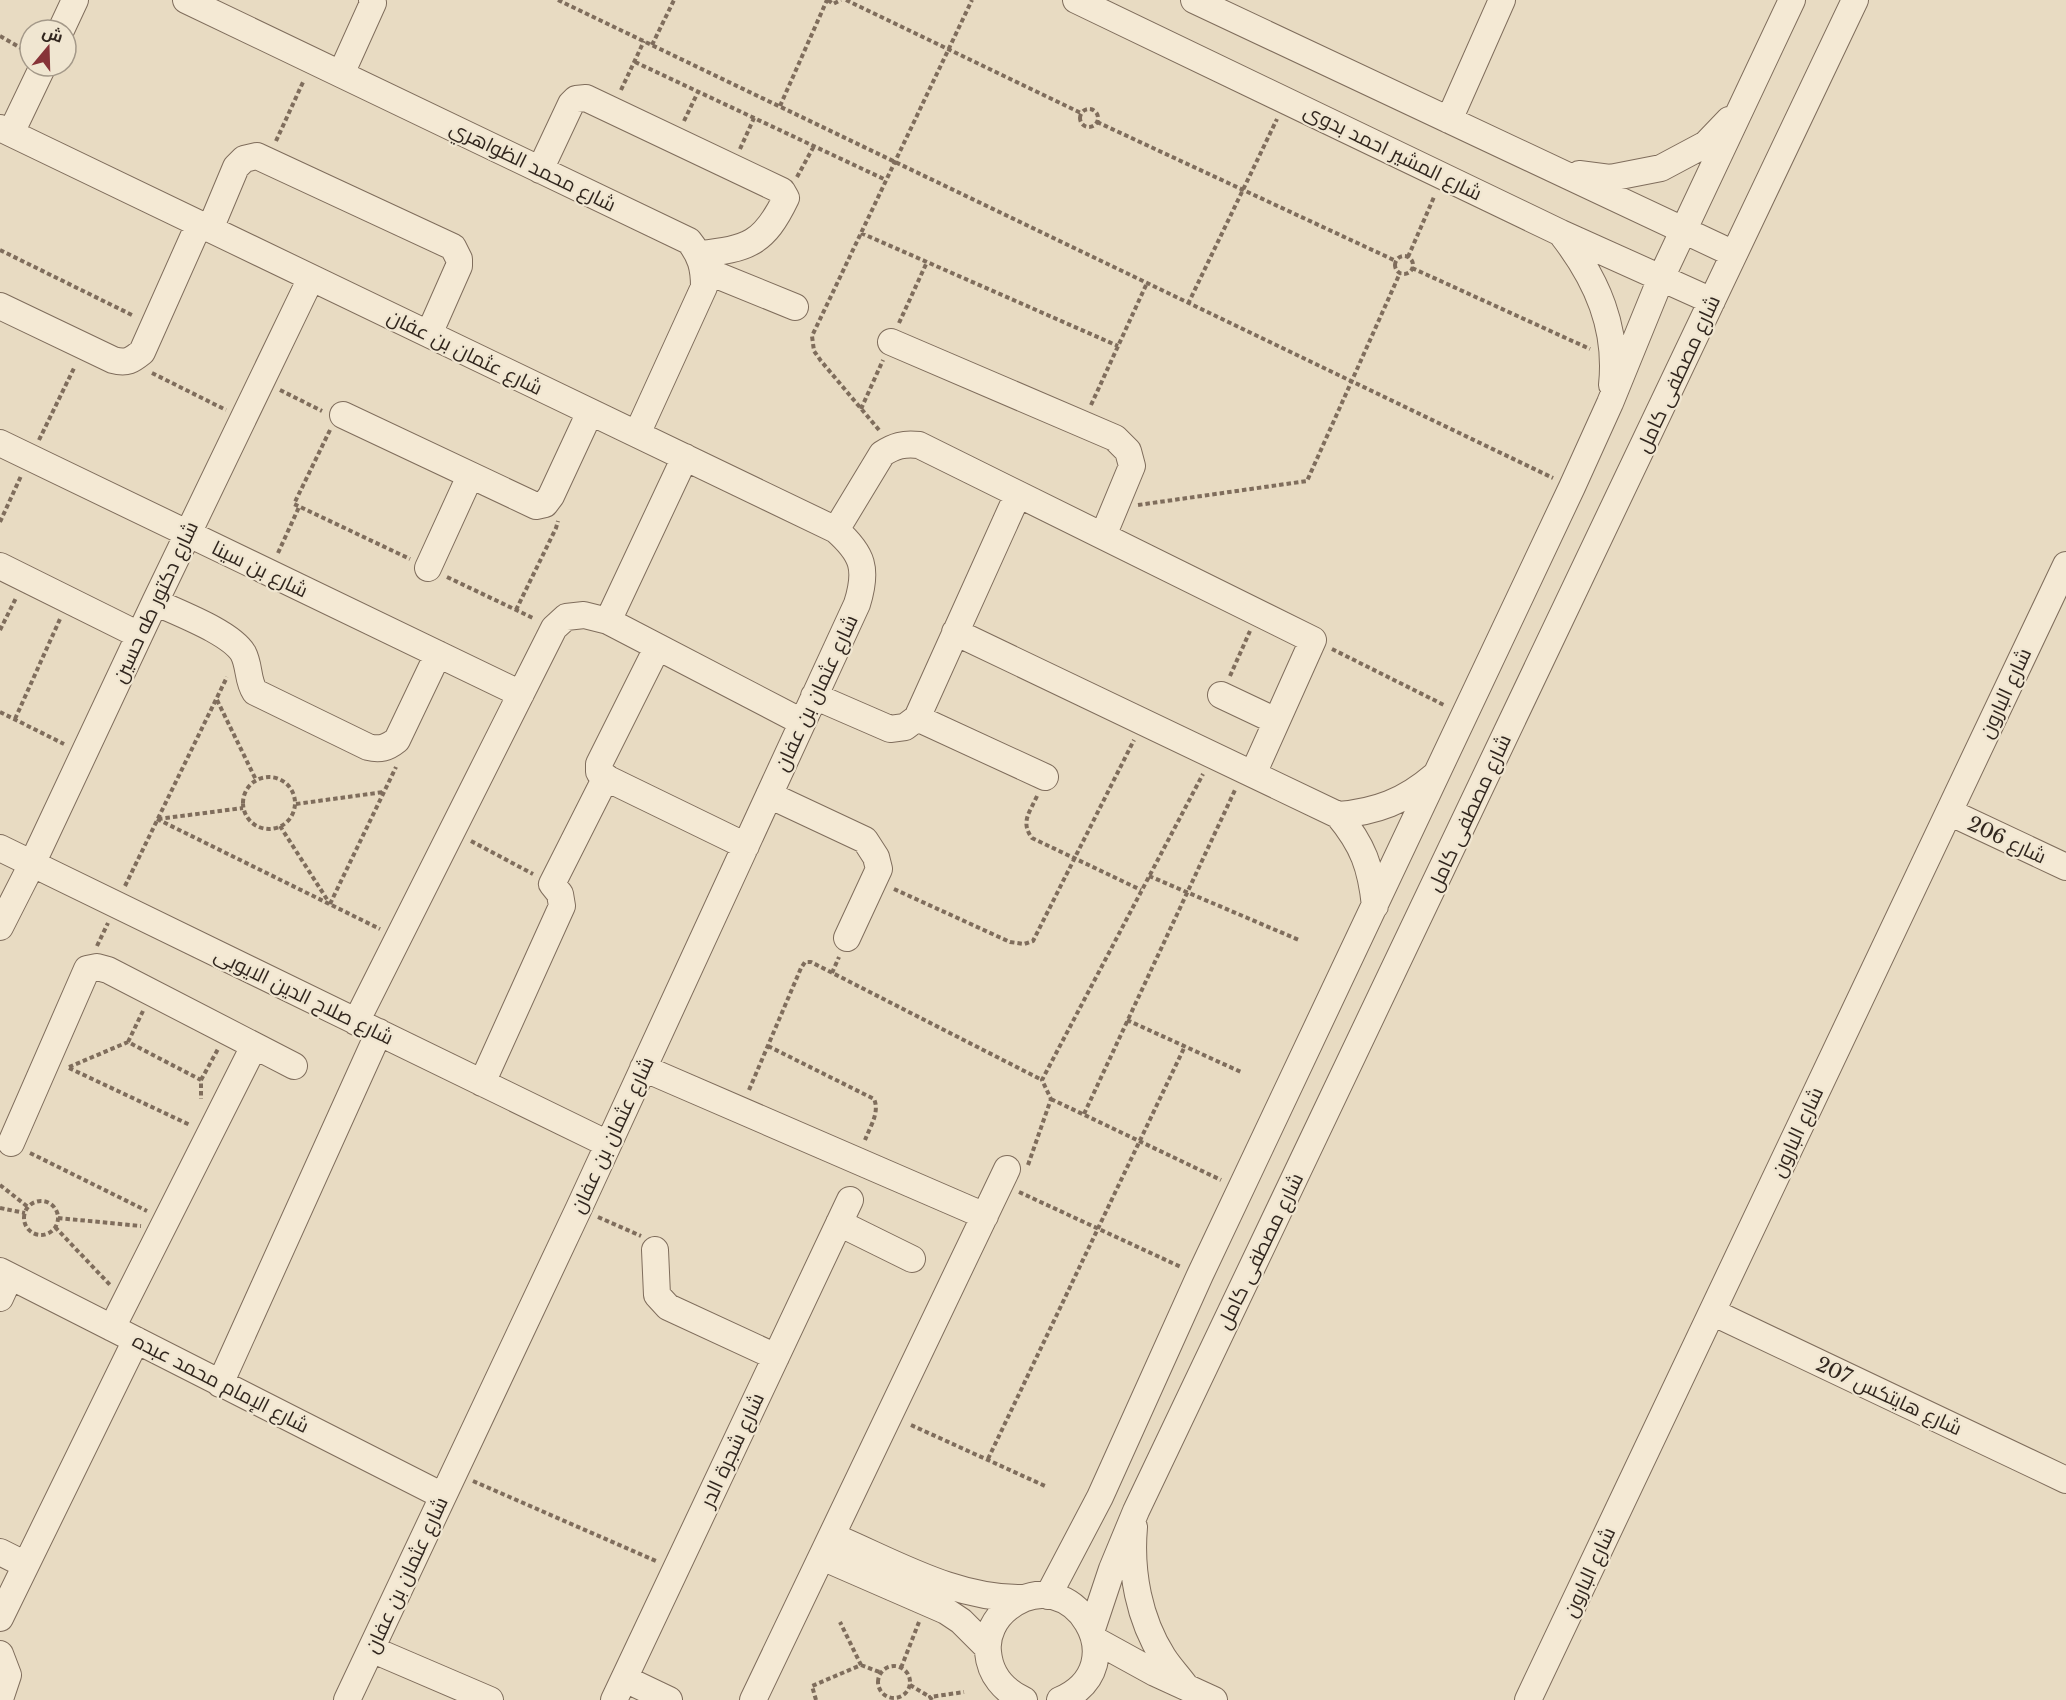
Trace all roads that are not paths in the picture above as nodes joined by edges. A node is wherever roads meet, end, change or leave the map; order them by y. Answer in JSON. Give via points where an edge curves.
{"nodes":[{"id":1,"x":75,"y":0,"type":"edge"},
{"id":2,"x":186,"y":0,"type":"edge"},
{"id":3,"x":372,"y":0,"type":"edge"},
{"id":4,"x":1076,"y":0,"type":"edge"},
{"id":5,"x":1194,"y":0,"type":"edge"},
{"id":6,"x":1502,"y":0,"type":"edge"},
{"id":7,"x":1792,"y":0,"type":"edge"},
{"id":8,"x":1855,"y":0,"type":"edge"},
{"id":9,"x":67,"y":18,"type":"edge"},
{"id":10,"x":341,"y":74,"type":"junction"},
{"id":11,"x":36,"y":78,"type":"edge"},
{"id":12,"x":1742,"y":107,"type":"junction"},
{"id":13,"x":1449,"y":120,"type":"junction"},
{"id":14,"x":6,"y":130,"type":"edge"},
{"id":15,"x":540,"y":170,"type":"junction"},
{"id":16,"x":1560,"y":172,"type":"junction"},
{"id":17,"x":205,"y":226,"type":"junction"},
{"id":18,"x":1684,"y":230,"type":"junction"},
{"id":19,"x":1561,"y":233,"type":"junction"},
{"id":20,"x":1734,"y":254,"type":"junction"},
{"id":21,"x":702,"y":262,"type":"junction"},
{"id":22,"x":311,"y":278,"type":"junction"},
{"id":23,"x":1661,"y":278,"type":"junction"},
{"id":24,"x":1712,"y":301,"type":"junction"},
{"id":25,"x":0,"y":306,"type":"edge"},
{"id":26,"x":795,"y":307,"type":"dead end"},
{"id":27,"x":429,"y":334,"type":"junction"},
{"id":28,"x":891,"y":342,"type":"dead end"},
{"id":29,"x":1610,"y":403,"type":"junction"},
{"id":30,"x":590,"y":412,"type":"junction"},
{"id":31,"x":333,"y":419,"type":"road end"},
{"id":32,"x":637,"y":434,"type":"junction"},
{"id":33,"x":0,"y":443,"type":"edge"},
{"id":34,"x":684,"y":457,"type":"junction"},
{"id":35,"x":470,"y":476,"type":"junction"},
{"id":36,"x":1018,"y":494,"type":"junction"},
{"id":37,"x":836,"y":530,"type":"junction"},
{"id":38,"x":188,"y":534,"type":"junction"},
{"id":39,"x":1103,"y":536,"type":"junction"},
{"id":40,"x":2066,"y":565,"type":"edge"},
{"id":41,"x":0,"y":566,"type":"edge"},
{"id":42,"x":428,"y":568,"type":"road end"},
{"id":43,"x":155,"y":602,"type":"junction"},
{"id":44,"x":608,"y":621,"type":"junction"},
{"id":45,"x":955,"y":632,"type":"junction"},
{"id":46,"x":139,"y":635,"type":"junction"},
{"id":47,"x":657,"y":648,"type":"junction"},
{"id":48,"x":438,"y":654,"type":"junction"},
{"id":49,"x":521,"y":694,"type":"junction"},
{"id":50,"x":1221,"y":695,"type":"dead end"},
{"id":51,"x":814,"y":696,"type":"junction"},
{"id":52,"x":916,"y":718,"type":"junction"},
{"id":53,"x":1276,"y":721,"type":"junction"},
{"id":54,"x":802,"y":722,"type":"junction"},
{"id":55,"x":1248,"y":772,"type":"junction"},
{"id":56,"x":1437,"y":774,"type":"junction"},
{"id":57,"x":606,"y":777,"type":"junction"},
{"id":58,"x":1045,"y":777,"type":"road end"},
{"id":59,"x":769,"y":795,"type":"junction"},
{"id":60,"x":1949,"y":812,"type":"junction"},
{"id":61,"x":1338,"y":815,"type":"junction"},
{"id":62,"x":746,"y":846,"type":"junction"},
{"id":63,"x":0,"y":848,"type":"edge"},
{"id":64,"x":32,"y":864,"type":"junction"},
{"id":65,"x":2066,"y":867,"type":"edge"},
{"id":66,"x":1375,"y":906,"type":"junction"},
{"id":67,"x":0,"y":927,"type":"edge"},
{"id":68,"x":848,"y":938,"type":"dead end"},
{"id":69,"x":356,"y":1022,"type":"junction"},
{"id":70,"x":379,"y":1032,"type":"junction"},
{"id":71,"x":254,"y":1046,"type":"junction"},
{"id":72,"x":294,"y":1066,"type":"dead end"},
{"id":73,"x":643,"y":1068,"type":"junction"},
{"id":74,"x":482,"y":1083,"type":"junction"},
{"id":75,"x":10,"y":1143,"type":"road end"},
{"id":76,"x":608,"y":1144,"type":"junction"},
{"id":77,"x":1019,"y":1174,"type":"road end"},
{"id":78,"x":985,"y":1216,"type":"junction"},
{"id":79,"x":655,"y":1250,"type":"road end"},
{"id":80,"x":912,"y":1259,"type":"dead end"},
{"id":81,"x":3,"y":1282,"type":"edge"},
{"id":82,"x":1712,"y":1312,"type":"junction"},
{"id":83,"x":112,"y":1328,"type":"junction"},
{"id":84,"x":136,"y":1340,"type":"junction"},
{"id":85,"x":776,"y":1357,"type":"junction"},
{"id":86,"x":220,"y":1384,"type":"junction"},
{"id":87,"x":2066,"y":1480,"type":"edge"},
{"id":88,"x":443,"y":1497,"type":"junction"},
{"id":89,"x":1136,"y":1511,"type":"junction"},
{"id":90,"x":1088,"y":1523,"type":"junction"},
{"id":91,"x":1123,"y":1540,"type":"junction"},
{"id":92,"x":827,"y":1546,"type":"junction"},
{"id":93,"x":0,"y":1552,"type":"edge"},
{"id":94,"x":26,"y":1564,"type":"junction"},
{"id":95,"x":1037,"y":1597,"type":"junction"},
{"id":96,"x":0,"y":1618,"type":"edge"},
{"id":97,"x":1094,"y":1634,"type":"junction"},
{"id":98,"x":987,"y":1647,"type":"junction"},
{"id":99,"x":371,"y":1649,"type":"junction"},
{"id":100,"x":0,"y":1654,"type":"edge"},
{"id":101,"x":993,"y":1672,"type":"junction"},
{"id":102,"x":1186,"y":1687,"type":"junction"},
{"id":103,"x":619,"y":1689,"type":"edge"},
{"id":104,"x":0,"y":1699,"type":"edge"},
{"id":105,"x":1070,"y":1699,"type":"edge"},
{"id":106,"x":347,"y":1700,"type":"edge"},
{"id":107,"x":490,"y":1700,"type":"edge"},
{"id":108,"x":669,"y":1700,"type":"edge"},
{"id":109,"x":753,"y":1700,"type":"edge"},
{"id":110,"x":993,"y":1700,"type":"edge"},
{"id":111,"x":1024,"y":1700,"type":"edge"},
{"id":112,"x":1214,"y":1700,"type":"edge"},
{"id":113,"x":1528,"y":1700,"type":"edge"}],
"edges":[{"from":1,"to":9,"type":"street"},
{"from":2,"to":10,"type":"street","name":"شارع محمد الظواهري"},
{"from":3,"to":10,"type":"street"},
{"from":4,"to":19,"type":"street","name":"شارع المشير احمد بدوى"},
{"from":5,"to":13,"type":"street"},
{"from":6,"to":13,"type":"street"},
{"from":7,"to":12,"type":"street"},
{"from":8,"to":20,"type":"street","name":"شارع مصطفى كامل"},
{"from":10,"to":15,"type":"street","name":"شارع محمد الظواهري"},
{"from":11,"to":14,"type":"street"},
{"from":12,"to":16,"type":"street","via":[[1706,144],[1661,168],[1611,178]]},
{"from":12,"to":18,"type":"street"},
{"from":13,"to":16,"type":"street"},
{"from":14,"to":17,"type":"street","name":"شارع عثمان بن عفان"},
{"from":15,"to":21,"type":"street","name":"شارع محمد الظواهري","via":[[689,241]]},
{"from":15,"to":21,"type":"street","via":[[571,104],[586,98],[782,191],[786,198],[760,237]]},
{"from":16,"to":18,"type":"street"},
{"from":17,"to":22,"type":"street","name":"شارع عثمان بن عفان"},
{"from":17,"to":25,"type":"street","via":[[142,352],[130,362],[113,360]]},
{"from":17,"to":27,"type":"street","via":[[236,167],[244,159],[257,156],[453,247],[459,266]]},
{"from":18,"to":20,"type":"street"},
{"from":18,"to":23,"type":"street"},
{"from":19,"to":23,"type":"street","name":"شارع المشير احمد بدوى"},
{"from":19,"to":29,"type":"street","via":[[1583,261],[1599,292],[1609,325],[1613,360]]},
{"from":20,"to":24,"type":"street","name":"شارع مصطفى كامل"},
{"from":21,"to":26,"type":"street","name":"شارع محمد الظواهري"},
{"from":21,"to":32,"type":"street","via":[[704,287]]},
{"from":22,"to":27,"type":"street","name":"شارع عثمان بن عفان"},
{"from":22,"to":38,"type":"street","name":"شارع دكتور طه حسين"},
{"from":23,"to":24,"type":"street","name":"شارع المشير احمد بدوى"},
{"from":23,"to":29,"type":"street"},
{"from":24,"to":89,"type":"street","name":"شارع مصطفى كامل"},
{"from":27,"to":30,"type":"street","name":"شارع عثمان بن عفان"},
{"from":28,"to":39,"type":"street","via":[[1115,438],[1128,451],[1132,466]]},
{"from":29,"to":56,"type":"street"},
{"from":30,"to":32,"type":"street","name":"شارع عثمان بن عفان"},
{"from":30,"to":35,"type":"street","via":[[545,504],[536,506]]},
{"from":31,"to":35,"type":"street"},
{"from":32,"to":34,"type":"street","name":"شارع عثمان بن عفان"},
{"from":33,"to":38,"type":"street","name":"شارع بن سينا"},
{"from":34,"to":37,"type":"street","name":"شارع عثمان بن عفان"},
{"from":34,"to":44,"type":"street"},
{"from":35,"to":42,"type":"street"},
{"from":36,"to":37,"type":"street","via":[[919,445],[906,444],[882,454]]},
{"from":36,"to":39,"type":"street"},
{"from":36,"to":45,"type":"street"},
{"from":37,"to":51,"type":"street","name":"شارع عثمان بن عفان","via":[[852,544],[862,563],[863,583]]},
{"from":38,"to":43,"type":"street","name":"شارع دكتور طه حسين"},
{"from":38,"to":48,"type":"street","name":"شارع بن سينا"},
{"from":39,"to":53,"type":"street","via":[[1313,640]]},
{"from":40,"to":60,"type":"street","name":"شارع البارون"},
{"from":41,"to":46,"type":"street"},
{"from":43,"to":46,"type":"street","name":"شارع دكتور طه حسين"},
{"from":43,"to":48,"type":"street","via":[[230,638],[248,662],[250,684],[255,692],[378,749],[397,741]]},
{"from":44,"to":47,"type":"street"},
{"from":44,"to":49,"type":"street","via":[[584,615],[566,617],[554,628]]},
{"from":45,"to":52,"type":"street"},
{"from":45,"to":55,"type":"street"},
{"from":46,"to":64,"type":"street","name":"شارع دكتور طه حسين"},
{"from":47,"to":54,"type":"street"},
{"from":47,"to":57,"type":"street","via":[[599,764],[599,772]]},
{"from":48,"to":49,"type":"street","name":"شارع بن سينا"},
{"from":49,"to":69,"type":"street"},
{"from":50,"to":53,"type":"street"},
{"from":51,"to":52,"type":"street","via":[[890,729],[905,727]]},
{"from":51,"to":54,"type":"street","name":"شارع عثمان بن عفان"},
{"from":52,"to":58,"type":"street"},
{"from":53,"to":55,"type":"street"},
{"from":54,"to":59,"type":"street","name":"شارع عثمان بن عفان"},
{"from":55,"to":61,"type":"street"},
{"from":56,"to":61,"type":"street","via":[[1402,800],[1360,813]]},
{"from":56,"to":66,"type":"street"},
{"from":57,"to":62,"type":"street"},
{"from":57,"to":74,"type":"street","via":[[552,884],[560,894],[562,906]]},
{"from":59,"to":62,"type":"street","name":"شارع عثمان بن عفان"},
{"from":59,"to":68,"type":"street","via":[[865,840],[876,857],[879,869]]},
{"from":60,"to":65,"type":"street","name":"شارع 206"},
{"from":60,"to":82,"type":"street","name":"شارع البارون"},
{"from":61,"to":66,"type":"street","via":[[1365,855]]},
{"from":62,"to":73,"type":"street","name":"شارع عثمان بن عفان"},
{"from":63,"to":64,"type":"street","name":"شارع صلاح الدين الايوبى"},
{"from":64,"to":67,"type":"street","name":"شارع دكتور طه حسين"},
{"from":64,"to":69,"type":"street","name":"شارع صلاح الدين الايوبى"},
{"from":66,"to":90,"type":"street","via":[[1240,1189]]},
{"from":69,"to":70,"type":"street","name":"شارع صلاح الدين الايوبى"},
{"from":70,"to":74,"type":"street","name":"شارع صلاح الدين الايوبى"},
{"from":70,"to":86,"type":"street"},
{"from":71,"to":72,"type":"street"},
{"from":71,"to":75,"type":"street","via":[[108,970],[87,969]]},
{"from":71,"to":83,"type":"street"},
{"from":73,"to":76,"type":"street","name":"شارع عثمان بن عفان"},
{"from":73,"to":78,"type":"street"},
{"from":74,"to":76,"type":"street","name":"شارع صلاح الدين الايوبى"},
{"from":76,"to":88,"type":"street","name":"شارع عثمان بن عفان"},
{"from":77,"to":78,"type":"street"},
{"from":78,"to":92,"type":"street"},
{"from":79,"to":85,"type":"street","via":[[657,1295],[668,1306]]},
{"from":80,"to":85,"type":"street","name":"شارع شجرة الدر","via":[[844,1211]]},
{"from":81,"to":83,"type":"street","name":"شارع الإمام محمد عبده"},
{"from":82,"to":87,"type":"street","name":"شارع هايتكس 207"},
{"from":82,"to":113,"type":"street","name":"شارع البارون"},
{"from":83,"to":84,"type":"street","name":"شارع الإمام محمد عبده"},
{"from":84,"to":86,"type":"street","name":"شارع الإمام محمد عبده"},
{"from":84,"to":94,"type":"street"},
{"from":85,"to":103,"type":"street","name":"شارع شجرة الدر"},
{"from":86,"to":88,"type":"street","name":"شارع الإمام محمد عبده"},
{"from":88,"to":99,"type":"street","name":"شارع عثمان بن عفان"},
{"from":89,"to":91,"type":"street","name":"شارع مصطفى كامل"},
{"from":89,"to":102,"type":"street","via":[[1132,1548],[1143,1614],[1163,1657]]},
{"from":90,"to":91,"type":"street","via":[[1091,1540],[1098,1546],[1116,1546]]},
{"from":90,"to":95,"type":"street"},
{"from":91,"to":97,"type":"street","name":"شارع مصطفى كامل"},
{"from":92,"to":95,"type":"street","via":[[961,1591],[993,1597]]},
{"from":92,"to":98,"type":"street","via":[[946,1611]]},
{"from":92,"to":109,"type":"street"},
{"from":93,"to":94,"type":"street"},
{"from":94,"to":96,"type":"street"},
{"from":95,"to":97,"type":"street","via":[[1070,1603]]},
{"from":95,"to":98,"type":"street","via":[[1008,1607],[995,1622]]},
{"from":97,"to":102,"type":"street"},
{"from":97,"to":105,"type":"street","name":"شارع مصطفى كامل","via":[[1094,1666]]},
{"from":98,"to":101,"type":"street"},
{"from":99,"to":106,"type":"street","name":"شارع عثمان بن عفان"},
{"from":99,"to":107,"type":"street"},
{"from":100,"to":104,"type":"street","via":[[8,1675]]},
{"from":101,"to":110,"type":"street"},
{"from":101,"to":111,"type":"street","via":[[1001,1685]]},
{"from":102,"to":112,"type":"street"},
{"from":103,"to":108,"type":"street"}]}
